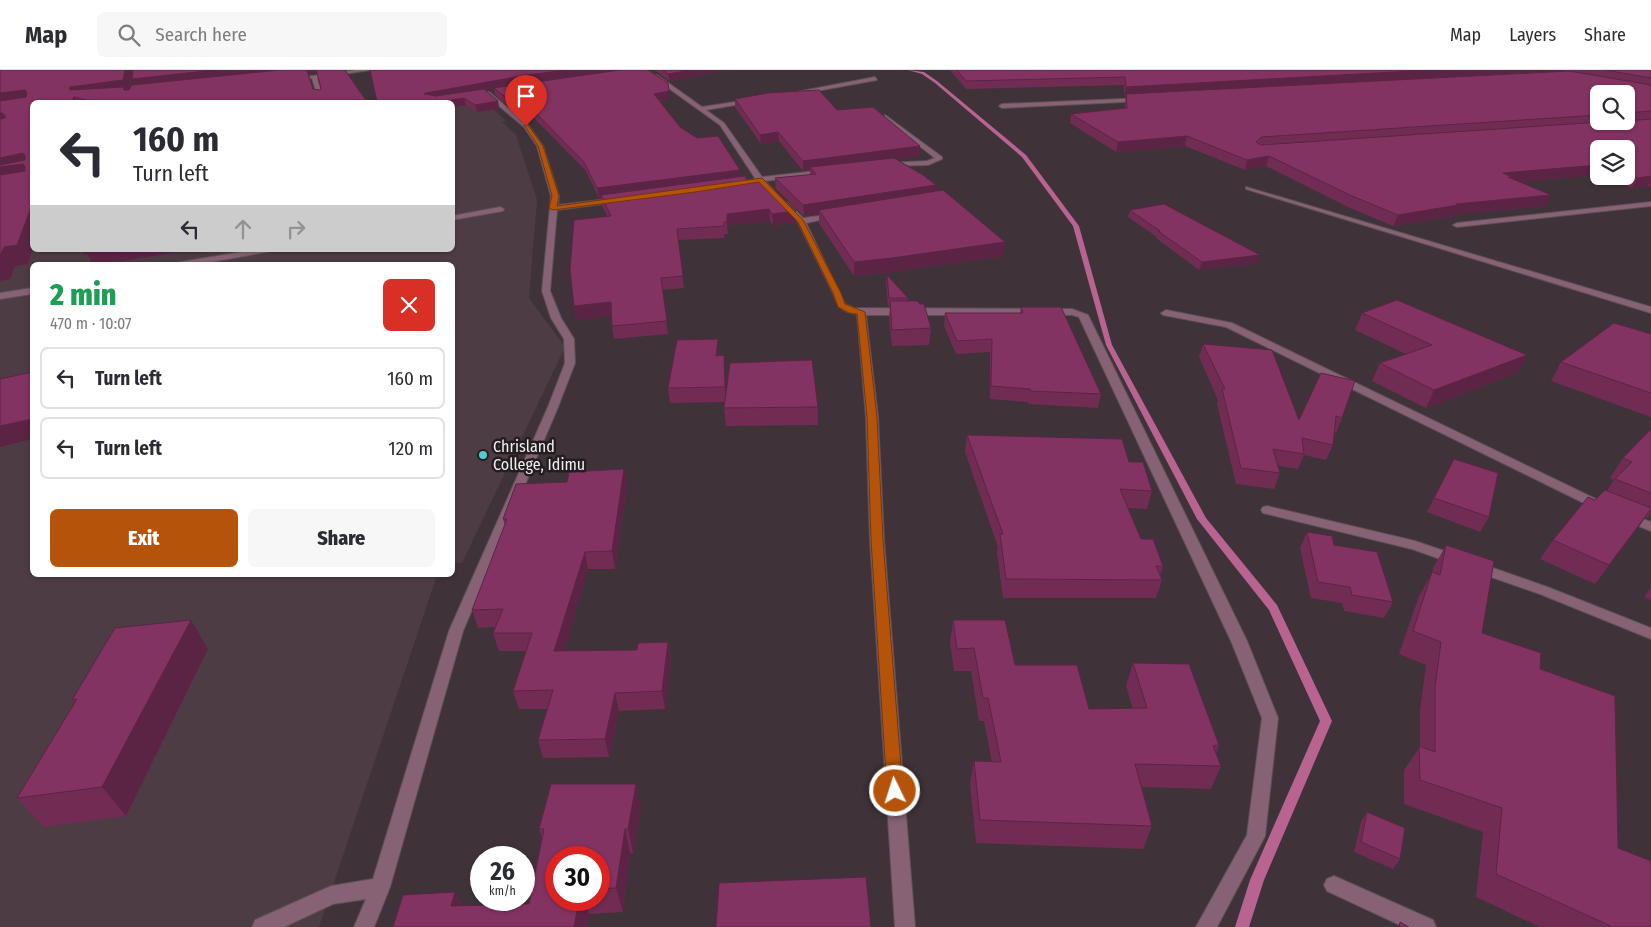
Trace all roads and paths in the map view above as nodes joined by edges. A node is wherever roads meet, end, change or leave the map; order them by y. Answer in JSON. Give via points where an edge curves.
{"nodes":[{"id":1,"x":368,"y":70,"type":"edge"},
{"id":2,"x":646,"y":71,"type":"edge"},
{"id":3,"x":314,"y":76,"type":"junction"},
{"id":4,"x":875,"y":78,"type":"dead end"},
{"id":5,"x":285,"y":79,"type":"edge"},
{"id":6,"x":486,"y":93,"type":"edge"},
{"id":7,"x":779,"y":95,"type":"edge"},
{"id":8,"x":1149,"y":98,"type":"edge"},
{"id":9,"x":760,"y":99,"type":"edge"},
{"id":10,"x":321,"y":100,"type":"edge"},
{"id":11,"x":1002,"y":106,"type":"dead end"},
{"id":12,"x":702,"y":109,"type":"junction"},
{"id":13,"x":885,"y":117,"type":"edge"},
{"id":14,"x":877,"y":165,"type":"edge"},
{"id":15,"x":838,"y":170,"type":"edge"},
{"id":16,"x":755,"y":180,"type":"junction"},
{"id":17,"x":1248,"y":188,"type":"dead end"},
{"id":18,"x":629,"y":199,"type":"edge"},
{"id":19,"x":1651,"y":204,"type":"edge"},
{"id":20,"x":553,"y":208,"type":"junction"},
{"id":21,"x":500,"y":210,"type":"dead end"},
{"id":22,"x":845,"y":214,"type":"edge"},
{"id":23,"x":455,"y":218,"type":"edge"},
{"id":24,"x":801,"y":221,"type":"junction"},
{"id":25,"x":1457,"y":225,"type":"dead end"},
{"id":26,"x":255,"y":252,"type":"edge"},
{"id":27,"x":197,"y":262,"type":"edge"},
{"id":28,"x":30,"y":291,"type":"edge"},
{"id":29,"x":0,"y":296,"type":"edge"},
{"id":30,"x":1651,"y":310,"type":"edge"},
{"id":31,"x":861,"y":312,"type":"junction"},
{"id":32,"x":1166,"y":313,"type":"dead end"},
{"id":33,"x":1267,"y":510,"type":"dead end"},
{"id":34,"x":1651,"y":527,"type":"edge"},
{"id":35,"x":1651,"y":634,"type":"edge"},
{"id":36,"x":1334,"y":885,"type":"dead end"},
{"id":37,"x":380,"y":887,"type":"junction"},
{"id":38,"x":262,"y":927,"type":"edge"},
{"id":39,"x":364,"y":927,"type":"edge"},
{"id":40,"x":904,"y":927,"type":"edge"},
{"id":41,"x":1206,"y":927,"type":"edge"},
{"id":42,"x":1426,"y":927,"type":"edge"}],
"edges":[{"from":1,"to":3,"type":"street"},
{"from":2,"to":12,"type":"street"},
{"from":3,"to":5,"type":"street"},
{"from":3,"to":10,"type":"street"},
{"from":4,"to":7,"type":"street"},
{"from":6,"to":20,"type":"street","via":[[526,126],[540,146],[555,196]]},
{"from":8,"to":11,"type":"street"},
{"from":9,"to":12,"type":"street"},
{"from":12,"to":16,"type":"street","via":[[722,124]]},
{"from":13,"to":14,"type":"street","via":[[940,158],[928,163]]},
{"from":15,"to":16,"type":"street"},
{"from":16,"to":24,"type":"street"},
{"from":17,"to":30,"type":"street"},
{"from":18,"to":20,"type":"street"},
{"from":19,"to":25,"type":"street"},
{"from":20,"to":37,"type":"street","via":[[546,291],[556,318],[569,339],[570,362],[456,631]]},
{"from":21,"to":23,"type":"street"},
{"from":22,"to":24,"type":"street"},
{"from":24,"to":31,"type":"street","via":[[841,305]]},
{"from":26,"to":27,"type":"street"},
{"from":28,"to":29,"type":"street"},
{"from":31,"to":40,"type":"street","via":[[872,417],[877,540]]},
{"from":31,"to":41,"type":"street","via":[[1072,312],[1083,316],[1239,641],[1270,718],[1256,836]]},
{"from":32,"to":34,"type":"street","via":[[1229,326],[1573,494]]},
{"from":33,"to":35,"type":"street","via":[[1415,545],[1545,591]]},
{"from":36,"to":42,"type":"street"},
{"from":37,"to":38,"type":"street","via":[[331,895]]},
{"from":37,"to":39,"type":"street"}]}
